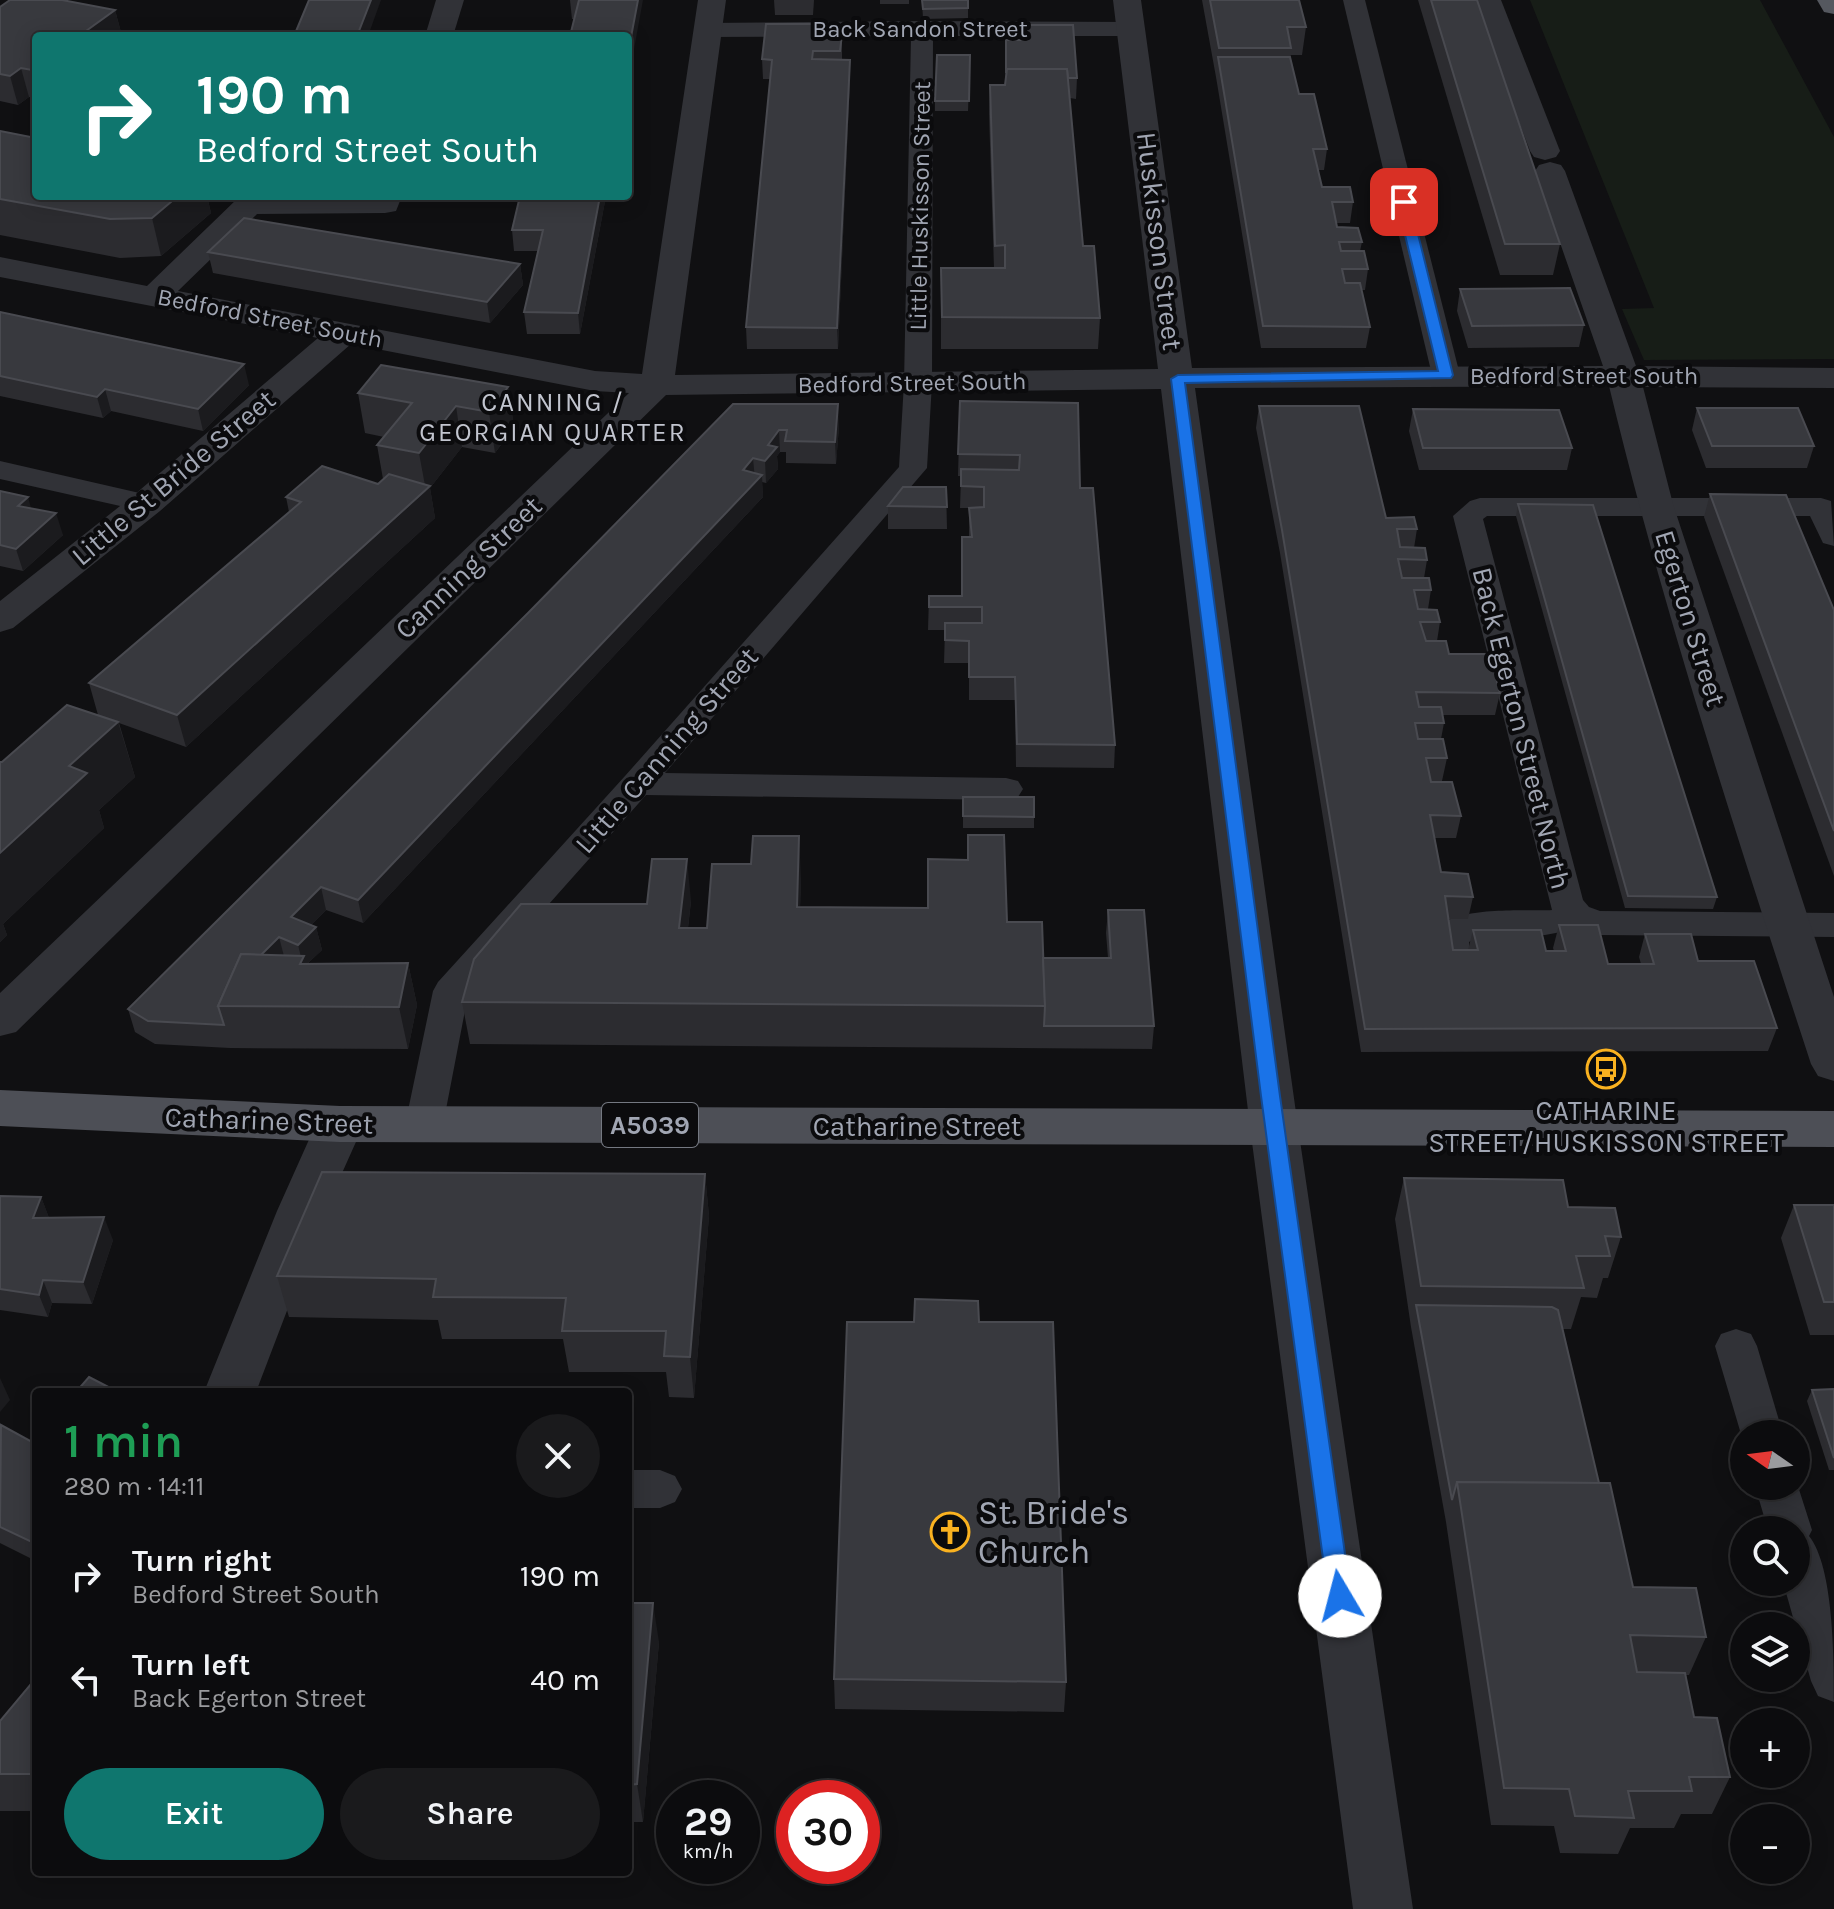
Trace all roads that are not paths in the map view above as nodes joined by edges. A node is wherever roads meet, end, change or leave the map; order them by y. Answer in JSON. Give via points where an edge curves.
{"nodes":[{"id":1,"x":450,"y":0,"type":"edge"},
{"id":2,"x":1354,"y":0,"type":"edge"},
{"id":3,"x":1487,"y":0,"type":"edge"},
{"id":4,"x":1831,"y":0,"type":"edge"},
{"id":5,"x":1834,"y":6,"type":"edge"},
{"id":6,"x":710,"y":15,"type":"edge"},
{"id":7,"x":1130,"y":15,"type":"edge"},
{"id":8,"x":922,"y":28,"type":"junction"},
{"id":9,"x":440,"y":32,"type":"edge"},
{"id":10,"x":386,"y":200,"type":"edge"},
{"id":11,"x":0,"y":267,"type":"edge"},
{"id":12,"x":155,"y":296,"type":"junction"},
{"id":13,"x":345,"y":332,"type":"junction"},
{"id":14,"x":1446,"y":375,"type":"junction"},
{"id":15,"x":1623,"y":376,"type":"junction"},
{"id":16,"x":1834,"y":378,"type":"edge"},
{"id":17,"x":1178,"y":379,"type":"junction"},
{"id":18,"x":918,"y":383,"type":"junction"},
{"id":19,"x":657,"y":385,"type":"junction"},
{"id":20,"x":0,"y":470,"type":"edge"},
{"id":21,"x":147,"y":503,"type":"junction"},
{"id":22,"x":1655,"y":504,"type":"junction"},
{"id":23,"x":1834,"y":537,"type":"edge"},
{"id":24,"x":8,"y":606,"type":"edge"},
{"id":25,"x":637,"y":784,"type":"junction"},
{"id":26,"x":1006,"y":789,"type":"dead end"},
{"id":27,"x":1576,"y":916,"type":"junction"},
{"id":28,"x":1787,"y":924,"type":"junction"},
{"id":29,"x":1834,"y":925,"type":"edge"},
{"id":30,"x":1451,"y":952,"type":"edge"},
{"id":31,"x":0,"y":1020,"type":"edge"},
{"id":32,"x":1834,"y":1064,"type":"edge"},
{"id":33,"x":0,"y":1108,"type":"edge"},
{"id":34,"x":340,"y":1124,"type":"junction"},
{"id":35,"x":424,"y":1125,"type":"junction"},
{"id":36,"x":1274,"y":1127,"type":"junction"},
{"id":37,"x":1834,"y":1129,"type":"edge"},
{"id":38,"x":1736,"y":1346,"type":"dead end"},
{"id":39,"x":232,"y":1388,"type":"edge"},
{"id":40,"x":1758,"y":1420,"type":"edge"},
{"id":41,"x":1809,"y":1596,"type":"edge"},
{"id":42,"x":1834,"y":1681,"type":"edge"},
{"id":43,"x":1383,"y":1909,"type":"edge"}],
"edges":[{"from":1,"to":9,"type":"street"},
{"from":2,"to":14,"type":"lane"},
{"from":3,"to":15,"type":"street","name":"Egerton Street"},
{"from":4,"to":5,"type":"highway"},
{"from":6,"to":8,"type":"lane","name":"Back Sandon Street"},
{"from":6,"to":19,"type":"street"},
{"from":7,"to":8,"type":"lane","name":"Back Sandon Street"},
{"from":7,"to":17,"type":"street","name":"Huskisson Street"},
{"from":8,"to":18,"type":"lane","name":"Little Huskisson Street"},
{"from":10,"to":12,"type":"street","via":[[249,205]]},
{"from":11,"to":12,"type":"street","name":"Bedford Street South"},
{"from":12,"to":13,"type":"street","name":"Bedford Street South"},
{"from":13,"to":19,"type":"street","name":"Bedford Street South","via":[[595,381]]},
{"from":13,"to":21,"type":"street","name":"Little St Bride Street"},
{"from":14,"to":15,"type":"street","name":"Bedford Street South"},
{"from":14,"to":17,"type":"street","name":"Bedford Street South"},
{"from":15,"to":16,"type":"street","name":"Bedford Street South"},
{"from":15,"to":22,"type":"street","name":"Egerton Street"},
{"from":17,"to":18,"type":"street","name":"Bedford Street South"},
{"from":17,"to":36,"type":"street","name":"Huskisson Street"},
{"from":18,"to":19,"type":"street","name":"Bedford Street South"},
{"from":18,"to":25,"type":"lane","name":"Little Canning Street","via":[[913,468]]},
{"from":19,"to":31,"type":"street","name":"Canning Street"},
{"from":20,"to":21,"type":"lane"},
{"from":21,"to":24,"type":"street","name":"Little St Bride Street"},
{"from":22,"to":23,"type":"lane","via":[[1821,507]]},
{"from":22,"to":27,"type":"lane","name":"Back Egerton Street North","via":[[1480,507],[1468,516],[1566,904]]},
{"from":22,"to":28,"type":"street","name":"Egerton Street"},
{"from":25,"to":26,"type":"lane"},
{"from":25,"to":35,"type":"lane","name":"Little Canning Street","via":[[451,991]]},
{"from":27,"to":28,"type":"lane","name":"Back Egerton Street North","via":[[1600,923]]},
{"from":27,"to":30,"type":"lane","via":[[1561,923],[1482,921],[1451,937]]},
{"from":28,"to":29,"type":"lane","name":"Back Egerton Street North"},
{"from":28,"to":32,"type":"street","name":"Egerton Street"},
{"from":33,"to":34,"type":"main road","name":"Catharine Street","number":"A5039"},
{"from":34,"to":35,"type":"main road","name":"Catharine Street","number":"A5039"},
{"from":34,"to":39,"type":"street"},
{"from":35,"to":36,"type":"main road","name":"Catharine Street","number":"A5039"},
{"from":36,"to":37,"type":"main road","name":"Catharine Street","number":"A5039"},
{"from":36,"to":43,"type":"street","name":"Huskisson Street"},
{"from":38,"to":40,"type":"lane"},
{"from":41,"to":42,"type":"lane"}]}
